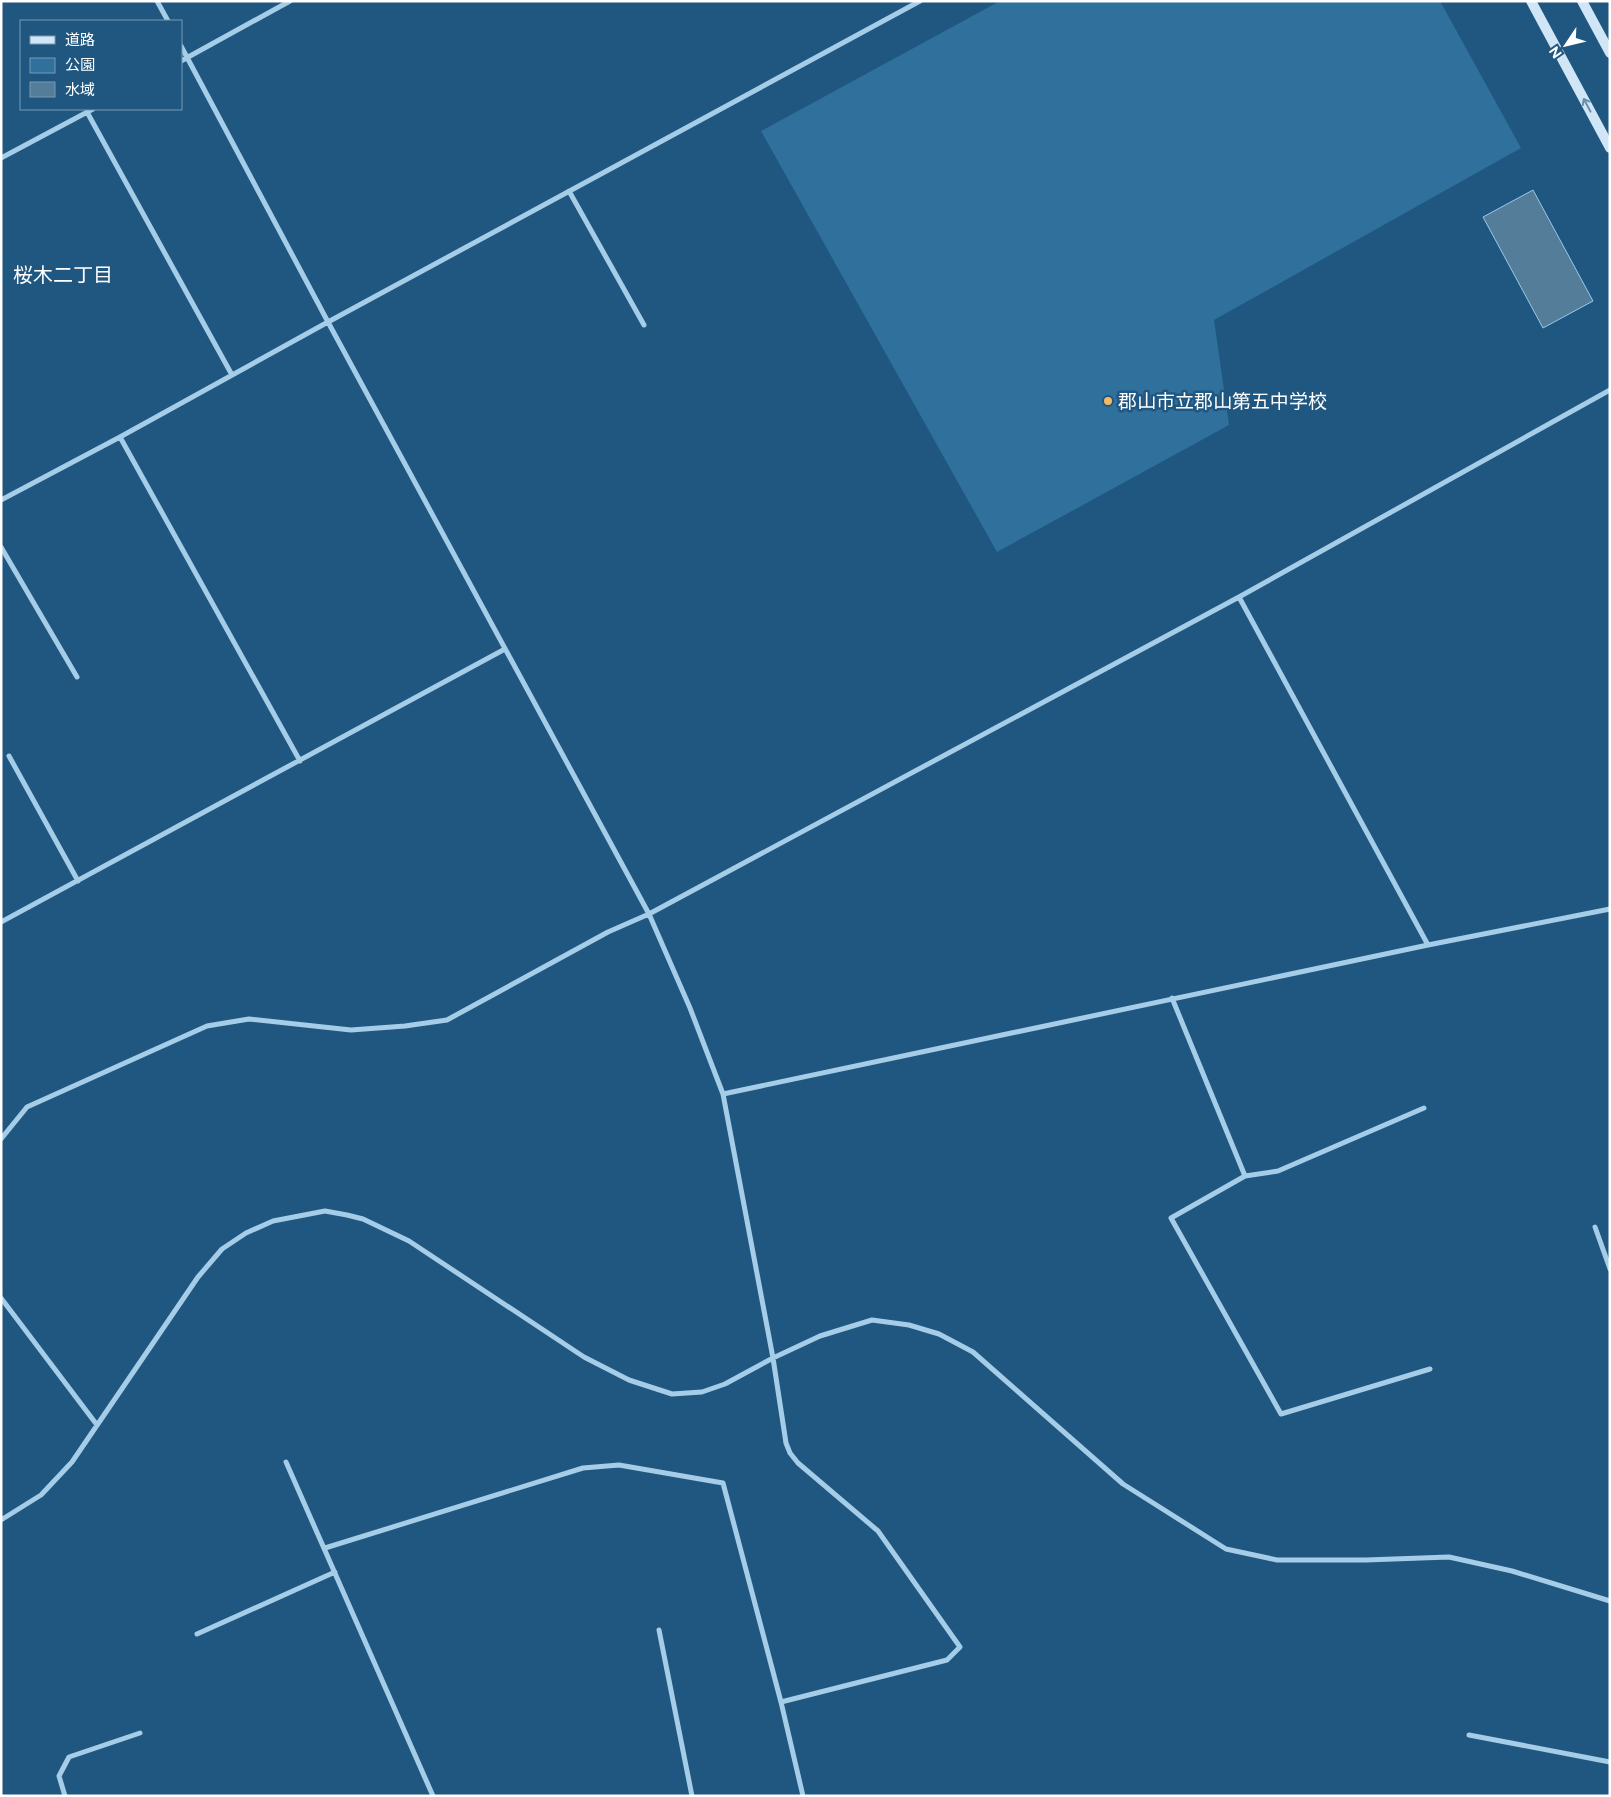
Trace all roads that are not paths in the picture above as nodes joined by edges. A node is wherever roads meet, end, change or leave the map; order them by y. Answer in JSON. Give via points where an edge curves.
{"nodes":[{"id":1,"x":157,"y":1,"type":"edge"},
{"id":2,"x":290,"y":1,"type":"edge"},
{"id":3,"x":920,"y":1,"type":"edge"},
{"id":4,"x":1531,"y":1,"type":"edge"},
{"id":5,"x":1582,"y":1,"type":"edge"},
{"id":6,"x":167,"y":20,"type":"edge"},
{"id":7,"x":182,"y":48,"type":"edge"},
{"id":8,"x":1609,"y":51,"type":"edge"},
{"id":9,"x":188,"y":58,"type":"junction"},
{"id":10,"x":182,"y":61,"type":"edge"},
{"id":11,"x":90,"y":110,"type":"edge"},
{"id":12,"x":1610,"y":148,"type":"edge"},
{"id":13,"x":1,"y":158,"type":"edge"},
{"id":14,"x":569,"y":191,"type":"junction"},
{"id":15,"x":328,"y":322,"type":"junction"},
{"id":16,"x":644,"y":325,"type":"dead end"},
{"id":17,"x":232,"y":375,"type":"junction"},
{"id":18,"x":1610,"y":390,"type":"edge"},
{"id":19,"x":120,"y":437,"type":"junction"},
{"id":20,"x":1,"y":500,"type":"edge"},
{"id":21,"x":1,"y":547,"type":"edge"},
{"id":22,"x":1239,"y":597,"type":"junction"},
{"id":23,"x":505,"y":649,"type":"junction"},
{"id":24,"x":77,"y":677,"type":"dead end"},
{"id":25,"x":9,"y":756,"type":"dead end"},
{"id":26,"x":300,"y":761,"type":"junction"},
{"id":27,"x":78,"y":881,"type":"junction"},
{"id":28,"x":1610,"y":909,"type":"edge"},
{"id":29,"x":649,"y":914,"type":"junction"},
{"id":30,"x":1,"y":922,"type":"edge"},
{"id":31,"x":1428,"y":944,"type":"junction"},
{"id":32,"x":1172,"y":998,"type":"junction"},
{"id":33,"x":723,"y":1094,"type":"junction"},
{"id":34,"x":1424,"y":1108,"type":"dead end"},
{"id":35,"x":1,"y":1139,"type":"edge"},
{"id":36,"x":1245,"y":1176,"type":"junction"},
{"id":37,"x":1595,"y":1227,"type":"dead end"},
{"id":38,"x":1610,"y":1269,"type":"edge"},
{"id":39,"x":1,"y":1298,"type":"edge"},
{"id":40,"x":773,"y":1358,"type":"junction"},
{"id":41,"x":1430,"y":1369,"type":"dead end"},
{"id":42,"x":97,"y":1425,"type":"junction"},
{"id":43,"x":286,"y":1462,"type":"dead end"},
{"id":44,"x":1,"y":1520,"type":"edge"},
{"id":45,"x":325,"y":1548,"type":"junction"},
{"id":46,"x":336,"y":1572,"type":"junction"},
{"id":47,"x":1610,"y":1602,"type":"edge"},
{"id":48,"x":660,"y":1630,"type":"dead end"},
{"id":49,"x":197,"y":1634,"type":"dead end"},
{"id":50,"x":781,"y":1702,"type":"junction"},
{"id":51,"x":140,"y":1733,"type":"dead end"},
{"id":52,"x":1469,"y":1735,"type":"dead end"},
{"id":53,"x":1610,"y":1762,"type":"edge"},
{"id":54,"x":64,"y":1796,"type":"edge"},
{"id":55,"x":433,"y":1796,"type":"edge"},
{"id":56,"x":692,"y":1796,"type":"edge"},
{"id":57,"x":803,"y":1796,"type":"edge"}],
"edges":[{"from":1,"to":6,"type":"street"},
{"from":2,"to":9,"type":"street"},
{"from":3,"to":14,"type":"street"},
{"from":12,"to":4,"type":"street","one_way":true},
{"from":5,"to":8,"type":"street"},
{"from":7,"to":9,"type":"street"},
{"from":9,"to":10,"type":"street"},
{"from":9,"to":15,"type":"street"},
{"from":11,"to":13,"type":"street"},
{"from":11,"to":17,"type":"street"},
{"from":14,"to":15,"type":"street"},
{"from":14,"to":16,"type":"street"},
{"from":15,"to":17,"type":"street"},
{"from":15,"to":23,"type":"street"},
{"from":17,"to":19,"type":"street"},
{"from":18,"to":22,"type":"street"},
{"from":19,"to":20,"type":"street"},
{"from":19,"to":26,"type":"street"},
{"from":21,"to":24,"type":"street"},
{"from":22,"to":29,"type":"street"},
{"from":22,"to":31,"type":"street"},
{"from":23,"to":26,"type":"street"},
{"from":23,"to":29,"type":"street"},
{"from":25,"to":27,"type":"street"},
{"from":26,"to":27,"type":"street"},
{"from":27,"to":30,"type":"street"},
{"from":28,"to":31,"type":"street"},
{"from":29,"to":33,"type":"street"},
{"from":29,"to":35,"type":"street","via":[[608,932],[447,1020],[351,1030],[249,1019],[207,1026],[27,1107]]},
{"from":31,"to":32,"type":"street"},
{"from":32,"to":33,"type":"street"},
{"from":32,"to":36,"type":"street"},
{"from":33,"to":40,"type":"street"},
{"from":34,"to":36,"type":"street","via":[[1278,1171]]},
{"from":36,"to":41,"type":"street","via":[[1171,1218],[1281,1414]]},
{"from":37,"to":38,"type":"street"},
{"from":39,"to":42,"type":"street"},
{"from":40,"to":42,"type":"street","via":[[725,1384],[702,1392],[663,1392],[629,1380],[584,1357],[408,1241],[364,1219],[325,1211],[273,1221],[222,1249],[198,1277]]},
{"from":40,"to":47,"type":"street","via":[[820,1336],[872,1320],[909,1325],[939,1334],[973,1352],[1123,1484],[1226,1549],[1277,1560],[1449,1557],[1512,1571]]},
{"from":40,"to":50,"type":"street","via":[[790,1454],[878,1531],[960,1647],[947,1660]]},
{"from":42,"to":44,"type":"street","via":[[72,1462],[42,1495]]},
{"from":43,"to":45,"type":"street"},
{"from":45,"to":46,"type":"street"},
{"from":45,"to":50,"type":"street","via":[[583,1468],[619,1465],[723,1483]]},
{"from":46,"to":49,"type":"street"},
{"from":46,"to":55,"type":"street"},
{"from":48,"to":56,"type":"street"},
{"from":50,"to":57,"type":"street"},
{"from":51,"to":54,"type":"street","via":[[69,1757],[58,1776]]},
{"from":52,"to":53,"type":"street"}]}
